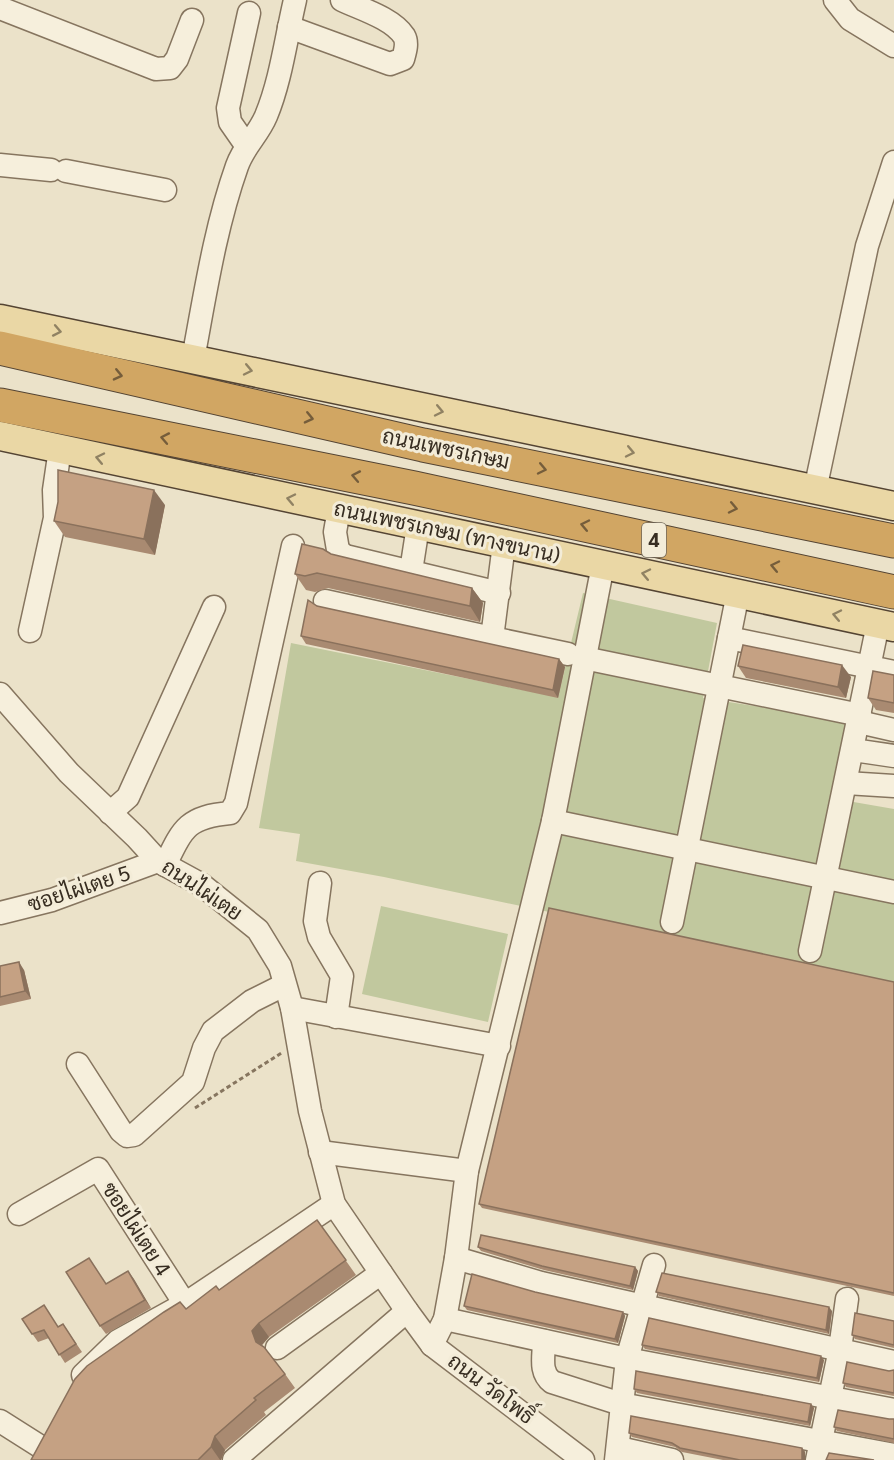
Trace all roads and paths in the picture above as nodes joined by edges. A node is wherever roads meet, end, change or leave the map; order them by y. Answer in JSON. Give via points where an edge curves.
{"nodes":[{"id":1,"x":295,"y":0,"type":"edge"},
{"id":2,"x":342,"y":0,"type":"edge"},
{"id":3,"x":835,"y":0,"type":"edge"},
{"id":4,"x":0,"y":8,"type":"edge"},
{"id":5,"x":249,"y":13,"type":"dead end"},
{"id":6,"x":192,"y":20,"type":"dead end"},
{"id":7,"x":289,"y":27,"type":"junction"},
{"id":8,"x":894,"y":46,"type":"edge"},
{"id":9,"x":246,"y":145,"type":"junction"},
{"id":10,"x":894,"y":162,"type":"edge"},
{"id":11,"x":0,"y":165,"type":"edge"},
{"id":12,"x":165,"y":190,"type":"dead end"},
{"id":13,"x":0,"y":319,"type":"edge"},
{"id":14,"x":0,"y":348,"type":"edge"},
{"id":15,"x":193,"y":359,"type":"junction"},
{"id":16,"x":0,"y":405,"type":"edge"},
{"id":17,"x":0,"y":436,"type":"edge"},
{"id":18,"x":60,"y":449,"type":"junction"},
{"id":19,"x":815,"y":490,"type":"junction"},
{"id":20,"x":894,"y":506,"type":"edge"},
{"id":21,"x":339,"y":509,"type":"junction"},
{"id":22,"x":418,"y":526,"type":"junction"},
{"id":23,"x":894,"y":541,"type":"edge"},
{"id":24,"x":504,"y":544,"type":"junction"},
{"id":25,"x":293,"y":546,"type":"dead end"},
{"id":26,"x":603,"y":565,"type":"junction"},
{"id":27,"x":411,"y":571,"type":"junction"},
{"id":28,"x":894,"y":592,"type":"edge"},
{"id":29,"x":499,"y":593,"type":"junction"},
{"id":30,"x":738,"y":594,"type":"junction"},
{"id":31,"x":325,"y":601,"type":"dead end"},
{"id":32,"x":214,"y":607,"type":"dead end"},
{"id":33,"x":886,"y":625,"type":"edge"},
{"id":34,"x":30,"y":631,"type":"dead end"},
{"id":35,"x":492,"y":638,"type":"junction"},
{"id":36,"x":729,"y":638,"type":"junction"},
{"id":37,"x":576,"y":656,"type":"junction"},
{"id":38,"x":870,"y":666,"type":"junction"},
{"id":39,"x":894,"y":672,"type":"edge"},
{"id":40,"x":720,"y":686,"type":"junction"},
{"id":41,"x":2,"y":701,"type":"edge"},
{"id":42,"x":860,"y":718,"type":"junction"},
{"id":43,"x":894,"y":730,"type":"edge"},
{"id":44,"x":853,"y":750,"type":"junction"},
{"id":45,"x":894,"y":756,"type":"edge"},
{"id":46,"x":846,"y":783,"type":"junction"},
{"id":47,"x":894,"y":786,"type":"edge"},
{"id":48,"x":110,"y":813,"type":"junction"},
{"id":49,"x":553,"y":821,"type":"junction"},
{"id":50,"x":687,"y":848,"type":"junction"},
{"id":51,"x":161,"y":863,"type":"junction"},
{"id":52,"x":825,"y":877,"type":"junction"},
{"id":53,"x":320,"y":883,"type":"dead end"},
{"id":54,"x":894,"y":892,"type":"edge"},
{"id":55,"x":0,"y":913,"type":"edge"},
{"id":56,"x":672,"y":922,"type":"dead end"},
{"id":57,"x":810,"y":951,"type":"dead end"},
{"id":58,"x":284,"y":985,"type":"junction"},
{"id":59,"x":292,"y":1008,"type":"junction"},
{"id":60,"x":336,"y":1017,"type":"junction"},
{"id":61,"x":297,"y":1043,"type":"junction"},
{"id":62,"x":499,"y":1046,"type":"junction"},
{"id":63,"x":78,"y":1064,"type":"dead end"},
{"id":64,"x":188,"y":1112,"type":"dead end"},
{"id":65,"x":320,"y":1152,"type":"junction"},
{"id":66,"x":466,"y":1171,"type":"junction"},
{"id":67,"x":334,"y":1204,"type":"junction"},
{"id":68,"x":18,"y":1214,"type":"dead end"},
{"id":69,"x":456,"y":1258,"type":"junction"},
{"id":70,"x":654,"y":1265,"type":"dead end"},
{"id":71,"x":381,"y":1273,"type":"junction"},
{"id":72,"x":847,"y":1299,"type":"dead end"},
{"id":73,"x":185,"y":1304,"type":"junction"},
{"id":74,"x":641,"y":1305,"type":"junction"},
{"id":75,"x":407,"y":1311,"type":"junction"},
{"id":76,"x":445,"y":1319,"type":"junction"},
{"id":77,"x":544,"y":1341,"type":"junction"},
{"id":78,"x":432,"y":1345,"type":"junction"},
{"id":79,"x":277,"y":1348,"type":"dead end"},
{"id":80,"x":840,"y":1349,"type":"junction"},
{"id":81,"x":627,"y":1359,"type":"junction"},
{"id":82,"x":894,"y":1362,"type":"edge"},
{"id":83,"x":69,"y":1396,"type":"edge"},
{"id":84,"x":830,"y":1397,"type":"junction"},
{"id":85,"x":621,"y":1404,"type":"junction"},
{"id":86,"x":894,"y":1410,"type":"edge"},
{"id":87,"x":0,"y":1421,"type":"edge"},
{"id":88,"x":52,"y":1427,"type":"edge"},
{"id":89,"x":819,"y":1450,"type":"edge"},
{"id":90,"x":38,"y":1454,"type":"edge"},
{"id":91,"x":617,"y":1454,"type":"edge"},
{"id":92,"x":894,"y":1455,"type":"edge"},
{"id":93,"x":234,"y":1460,"type":"edge"},
{"id":94,"x":583,"y":1460,"type":"edge"},
{"id":95,"x":672,"y":1460,"type":"edge"}],
"edges":[{"from":1,"to":7,"type":"street"},
{"from":2,"to":7,"type":"street","via":[[388,22],[403,35],[403,59],[390,64]]},
{"from":3,"to":8,"type":"street","via":[[850,19]]},
{"from":4,"to":6,"type":"street","via":[[156,69],[170,68],[177,59]]},
{"from":5,"to":9,"type":"street","via":[[228,108],[230,122]]},
{"from":7,"to":9,"type":"street","via":[[267,114],[259,132]]},
{"from":9,"to":15,"type":"street","via":[[236,167],[212,259]]},
{"from":10,"to":19,"type":"street","via":[[867,246]]},
{"from":11,"to":12,"type":"street"},
{"from":13,"to":15,"type":"main road","one_way":true},
{"from":14,"to":23,"type":"highway","name":"ถนนเพชรเกษม","number":"4","one_way":true,"via":[[423,445]]},
{"from":15,"to":19,"type":"main road","one_way":true},
{"from":28,"to":16,"type":"highway","number":"4","one_way":true,"via":[[414,488]]},
{"from":17,"to":18,"type":"main road","name":"ถนนเพชรเกษม (ทางขนาน)","number":"4"},
{"from":21,"to":18,"type":"main road","name":"ถนนเพชรเกษม (ทางขนาน)","number":"4","one_way":true},
{"from":18,"to":34,"type":"street","via":[[54,490],[55,518]]},
{"from":19,"to":20,"type":"main road"},
{"from":21,"to":22,"type":"main road","name":"ถนนเพชรเกษม (ทางขนาน)","number":"4"},
{"from":21,"to":27,"type":"street","via":[[335,532],[338,550],[345,556]]},
{"from":22,"to":24,"type":"main road","name":"ถนนเพชรเกษม (ทางขนาน)","number":"4"},
{"from":22,"to":27,"type":"street"},
{"from":24,"to":26,"type":"main road","name":"ถนนเพชรเกษม (ทางขนาน)","number":"4"},
{"from":24,"to":29,"type":"street"},
{"from":25,"to":51,"type":"street","via":[[236,803],[230,813],[191,821]]},
{"from":30,"to":26,"type":"main road","name":"ถนนเพชรเกษม (ทางขนาน)","number":"4","one_way":true},
{"from":26,"to":37,"type":"street"},
{"from":27,"to":29,"type":"street"},
{"from":29,"to":35,"type":"street"},
{"from":33,"to":30,"type":"main road","name":"ถนนเพชรเกษม (ทางขนาน)","number":"4","one_way":true},
{"from":30,"to":36,"type":"street"},
{"from":31,"to":35,"type":"street"},
{"from":32,"to":48,"type":"street","via":[[128,797]]},
{"from":33,"to":38,"type":"street"},
{"from":35,"to":37,"type":"street"},
{"from":36,"to":38,"type":"street"},
{"from":36,"to":40,"type":"street"},
{"from":37,"to":40,"type":"street"},
{"from":37,"to":49,"type":"street"},
{"from":38,"to":39,"type":"street"},
{"from":38,"to":42,"type":"street"},
{"from":40,"to":42,"type":"street"},
{"from":40,"to":50,"type":"street"},
{"from":41,"to":48,"type":"street","name":"ถนนไผ่เตย"},
{"from":42,"to":43,"type":"street"},
{"from":42,"to":44,"type":"street"},
{"from":44,"to":45,"type":"street"},
{"from":44,"to":46,"type":"street"},
{"from":46,"to":47,"type":"street"},
{"from":46,"to":52,"type":"street"},
{"from":48,"to":51,"type":"street","name":"ถนนไผ่เตย"},
{"from":49,"to":50,"type":"street"},
{"from":49,"to":62,"type":"street"},
{"from":50,"to":52,"type":"street"},
{"from":50,"to":56,"type":"street"},
{"from":51,"to":55,"type":"street","name":"ซอยไผ่เตย 5","via":[[52,900]]},
{"from":51,"to":58,"type":"street","name":"ถนนไผ่เตย","via":[[202,885],[258,930],[280,966]]},
{"from":52,"to":54,"type":"street"},
{"from":52,"to":57,"type":"street"},
{"from":53,"to":60,"type":"street","via":[[315,921],[319,937],[342,976]]},
{"from":58,"to":59,"type":"street","name":"ถนนไผ่เตย"},
{"from":58,"to":63,"type":"street","via":[[252,1001],[213,1031],[193,1082],[134,1136],[121,1131]]},
{"from":59,"to":60,"type":"street"},
{"from":59,"to":61,"type":"street","name":"ถนนไผ่เตย"},
{"from":60,"to":62,"type":"street"},
{"from":61,"to":64,"type":"path"},
{"from":61,"to":65,"type":"street","name":"ถนนไผ่เตย"},
{"from":62,"to":66,"type":"street"},
{"from":65,"to":66,"type":"street"},
{"from":65,"to":67,"type":"street","name":"ถนนไผ่เตย"},
{"from":66,"to":69,"type":"street"},
{"from":67,"to":71,"type":"street","name":"ถนนไผ่เตย"},
{"from":67,"to":73,"type":"street"},
{"from":68,"to":73,"type":"street","name":"ซอยไผ่เตย 4","via":[[98,1169]]},
{"from":69,"to":74,"type":"street"},
{"from":69,"to":76,"type":"street"},
{"from":70,"to":74,"type":"street"},
{"from":71,"to":75,"type":"street","name":"ถนนไผ่เตย"},
{"from":71,"to":79,"type":"street"},
{"from":72,"to":80,"type":"street"},
{"from":73,"to":83,"type":"street","via":[[118,1341],[92,1364]]},
{"from":74,"to":80,"type":"street"},
{"from":74,"to":81,"type":"street"},
{"from":75,"to":78,"type":"street","name":"ถนน วัดโพธิ์"},
{"from":75,"to":93,"type":"street"},
{"from":76,"to":77,"type":"street"},
{"from":76,"to":78,"type":"street"},
{"from":77,"to":81,"type":"street"},
{"from":77,"to":85,"type":"street","via":[[543,1369],[552,1382]]},
{"from":78,"to":94,"type":"street","name":"ถนน วัดโพธิ์"},
{"from":80,"to":82,"type":"street"},
{"from":80,"to":84,"type":"street"},
{"from":81,"to":84,"type":"street"},
{"from":81,"to":85,"type":"street"},
{"from":84,"to":86,"type":"street"},
{"from":84,"to":89,"type":"street"},
{"from":85,"to":89,"type":"street"},
{"from":85,"to":91,"type":"street"},
{"from":87,"to":90,"type":"street"},
{"from":88,"to":90,"type":"street"},
{"from":89,"to":92,"type":"street"},
{"from":91,"to":95,"type":"street"}]}
